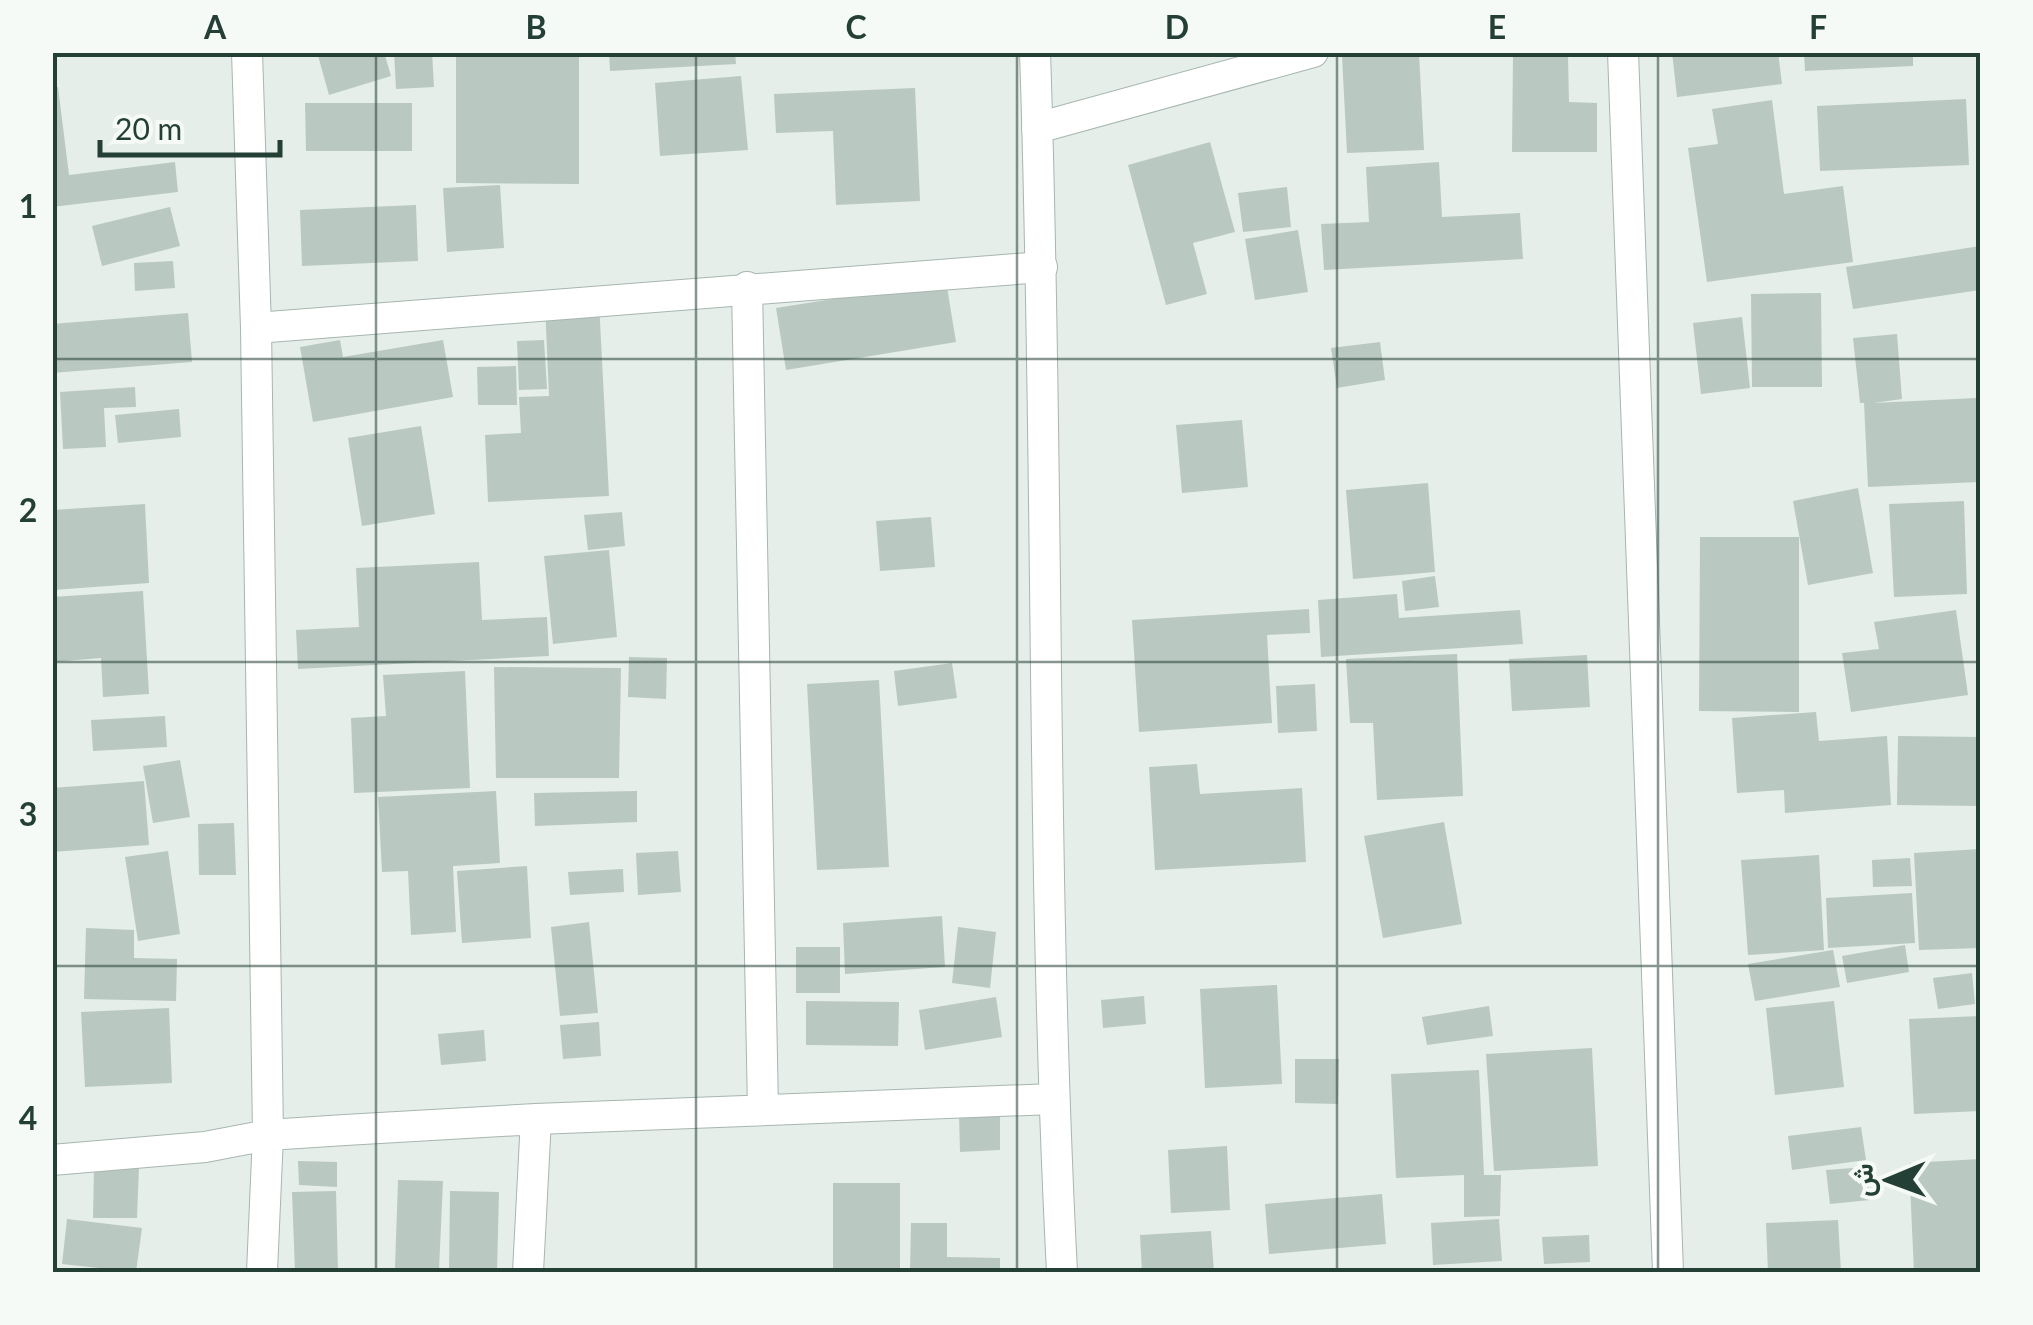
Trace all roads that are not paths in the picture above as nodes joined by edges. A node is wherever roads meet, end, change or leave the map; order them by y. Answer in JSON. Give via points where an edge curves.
{"nodes":[{"id":1,"x":247,"y":52,"type":"edge"},
{"id":2,"x":1035,"y":52,"type":"edge"},
{"id":3,"x":1314,"y":52,"type":"edge"},
{"id":4,"x":1623,"y":52,"type":"edge"},
{"id":5,"x":1037,"y":128,"type":"junction"},
{"id":6,"x":1042,"y":266,"type":"junction"},
{"id":7,"x":747,"y":287,"type":"junction"},
{"id":8,"x":256,"y":328,"type":"junction"},
{"id":9,"x":1053,"y":1099,"type":"junction"},
{"id":10,"x":763,"y":1110,"type":"junction"},
{"id":11,"x":536,"y":1119,"type":"junction"},
{"id":12,"x":268,"y":1135,"type":"junction"},
{"id":13,"x":52,"y":1160,"type":"edge"},
{"id":14,"x":262,"y":1272,"type":"edge"},
{"id":15,"x":528,"y":1272,"type":"edge"},
{"id":16,"x":1062,"y":1272,"type":"edge"},
{"id":17,"x":1668,"y":1272,"type":"edge"}],
"edges":[{"from":1,"to":8,"type":"street"},
{"from":2,"to":5,"type":"street"},
{"from":3,"to":5,"type":"street"},
{"from":4,"to":17,"type":"street"},
{"from":5,"to":6,"type":"street"},
{"from":6,"to":7,"type":"street"},
{"from":6,"to":9,"type":"street"},
{"from":7,"to":8,"type":"street"},
{"from":7,"to":10,"type":"street"},
{"from":8,"to":12,"type":"street"},
{"from":9,"to":10,"type":"street"},
{"from":9,"to":16,"type":"street"},
{"from":10,"to":11,"type":"street"},
{"from":11,"to":12,"type":"street"},
{"from":11,"to":15,"type":"street"},
{"from":12,"to":13,"type":"street"},
{"from":12,"to":14,"type":"street"}]}
